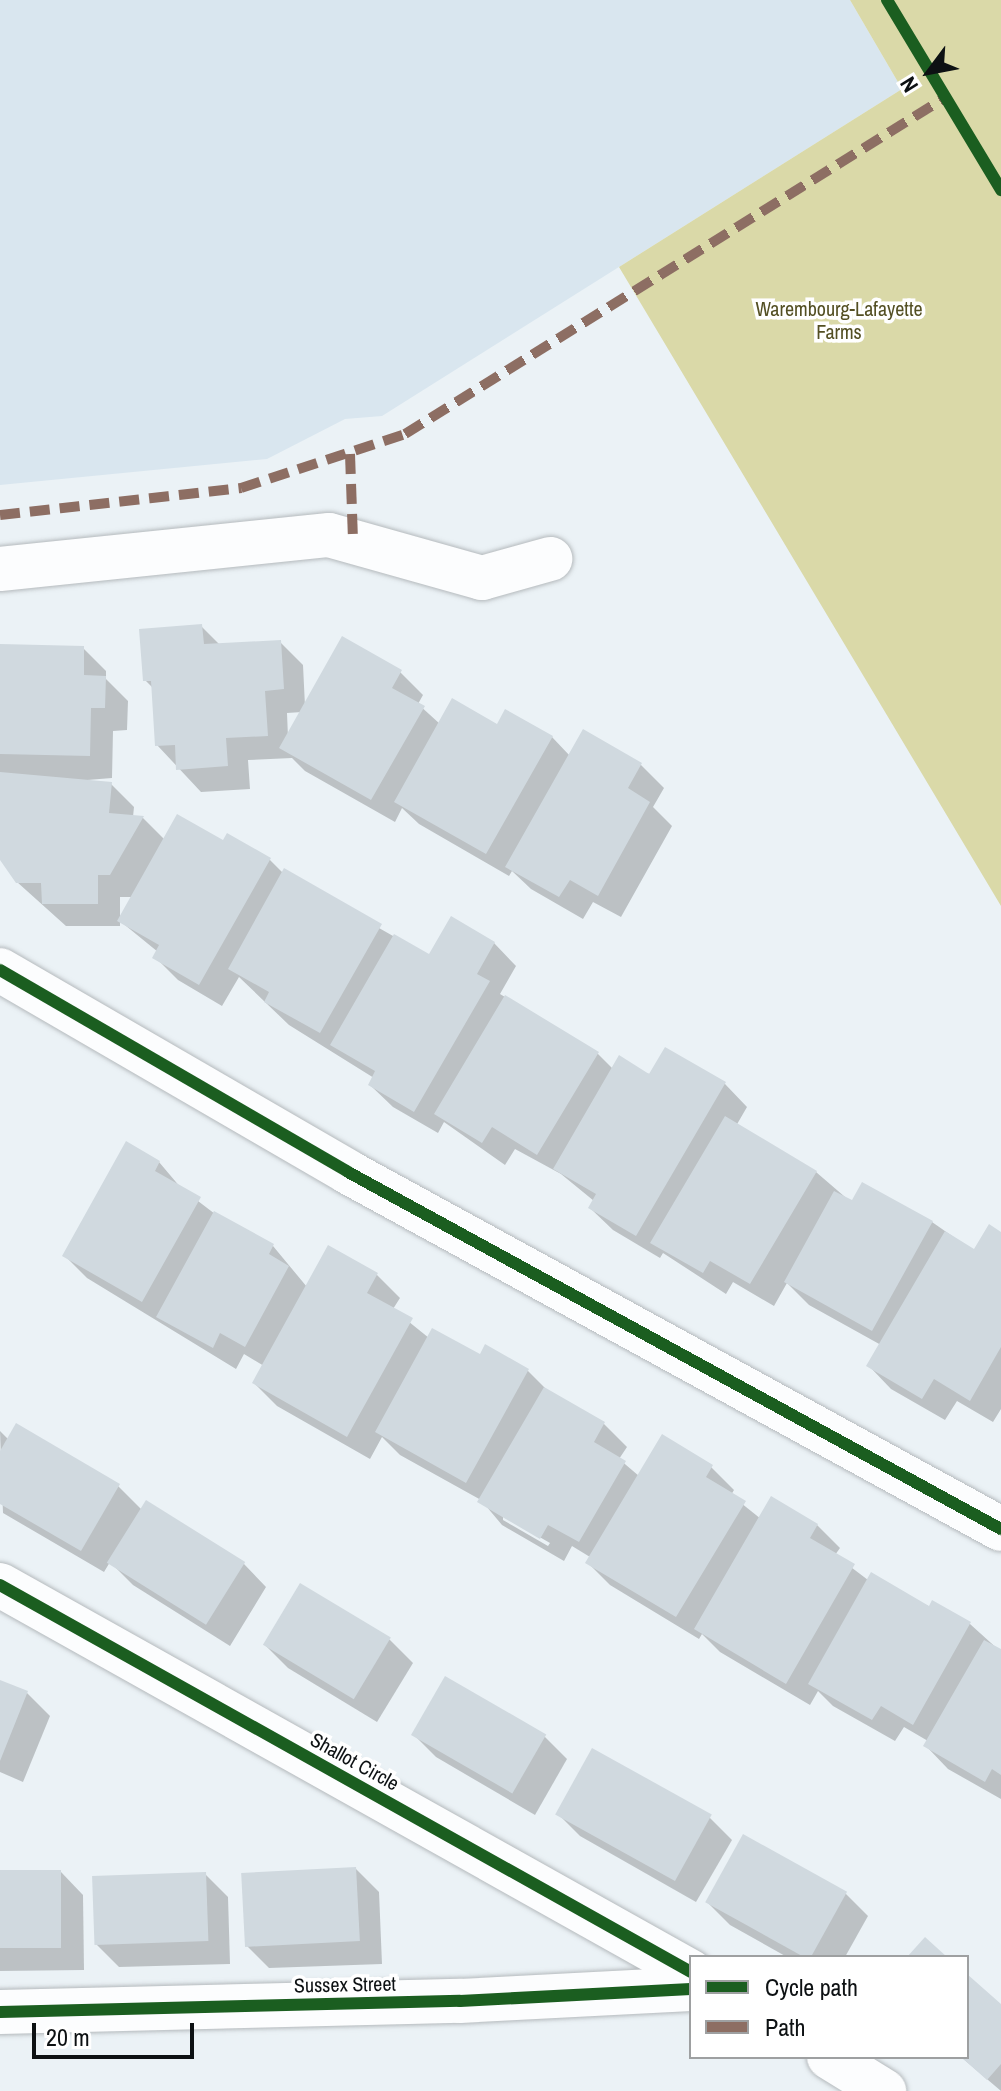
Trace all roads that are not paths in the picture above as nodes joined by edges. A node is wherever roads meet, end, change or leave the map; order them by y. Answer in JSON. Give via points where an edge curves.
{"nodes":[{"id":1,"x":550,"y":559,"type":"dead end"},
{"id":2,"x":0,"y":569,"type":"edge"},
{"id":3,"x":0,"y":970,"type":"edge"},
{"id":4,"x":1001,"y":1529,"type":"edge"},
{"id":5,"x":0,"y":1585,"type":"edge"},
{"id":6,"x":689,"y":1971,"type":"edge"},
{"id":7,"x":689,"y":1989,"type":"edge"},
{"id":8,"x":0,"y":2012,"type":"edge"},
{"id":9,"x":832,"y":2059,"type":"edge"},
{"id":10,"x":884,"y":2091,"type":"edge"}],
"edges":[{"from":1,"to":2,"type":"street","via":[[482,578],[329,535]]},
{"from":3,"to":4,"type":"street","via":[[348,1172]]},
{"from":5,"to":6,"type":"street","name":"Shallot Circle"},
{"from":7,"to":8,"type":"street","name":"Sussex Street","via":[[460,2001]]},
{"from":9,"to":10,"type":"street"}]}
